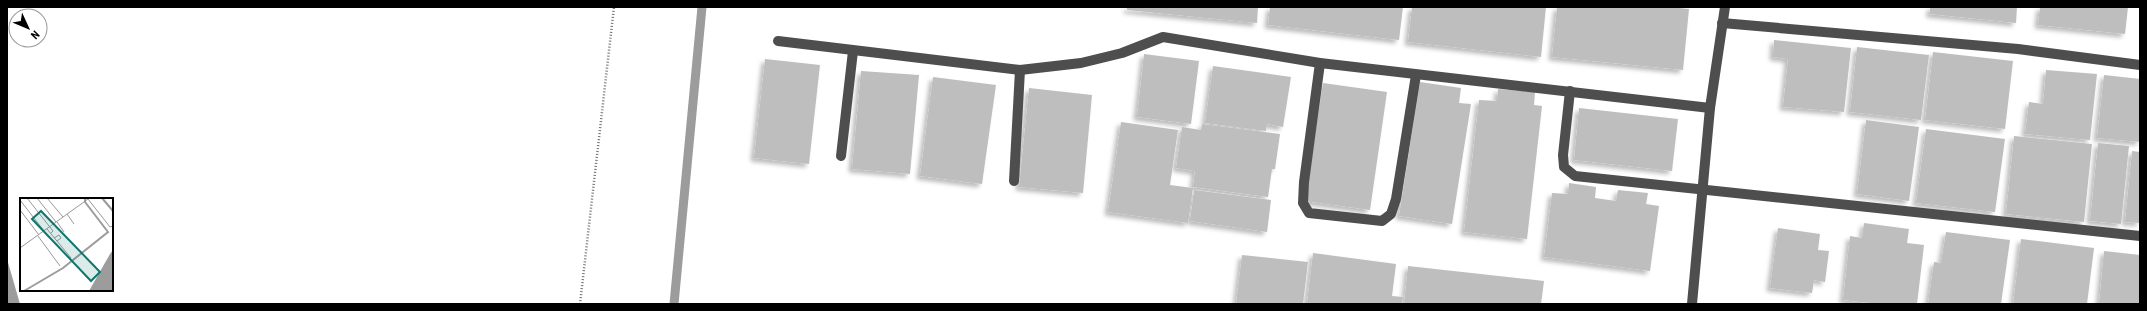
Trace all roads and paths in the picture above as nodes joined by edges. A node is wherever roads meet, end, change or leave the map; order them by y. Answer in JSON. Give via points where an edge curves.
{"nodes":[{"id":1,"x":614,"y":7,"type":"edge"},
{"id":2,"x":1725,"y":7,"type":"edge"},
{"id":3,"x":1722,"y":23,"type":"junction"},
{"id":4,"x":778,"y":41,"type":"dead end"},
{"id":5,"x":853,"y":51,"type":"junction"},
{"id":6,"x":1320,"y":63,"type":"junction"},
{"id":7,"x":2140,"y":65,"type":"edge"},
{"id":8,"x":1020,"y":70,"type":"junction"},
{"id":9,"x":1416,"y":74,"type":"junction"},
{"id":10,"x":1570,"y":91,"type":"junction"},
{"id":11,"x":1710,"y":108,"type":"junction"},
{"id":12,"x":841,"y":156,"type":"dead end"},
{"id":13,"x":1014,"y":181,"type":"dead end"},
{"id":14,"x":1701,"y":190,"type":"junction"},
{"id":15,"x":2140,"y":236,"type":"edge"},
{"id":16,"x":580,"y":304,"type":"edge"},
{"id":17,"x":1692,"y":304,"type":"edge"}],
"edges":[{"from":1,"to":16,"type":"path"},
{"from":2,"to":3,"type":"street"},
{"from":3,"to":7,"type":"street","via":[[2018,49]]},
{"from":3,"to":11,"type":"street"},
{"from":4,"to":5,"type":"street"},
{"from":5,"to":8,"type":"street"},
{"from":5,"to":12,"type":"street"},
{"from":6,"to":8,"type":"street","via":[[1163,38],[1122,53],[1081,63]]},
{"from":6,"to":9,"type":"street"},
{"from":6,"to":9,"type":"street","via":[[1303,203],[1309,213],[1316,214],[1382,221],[1391,214],[1396,199]]},
{"from":8,"to":13,"type":"street"},
{"from":9,"to":10,"type":"street"},
{"from":10,"to":11,"type":"street"},
{"from":10,"to":14,"type":"street","via":[[1563,155],[1564,167],[1575,176]]},
{"from":11,"to":14,"type":"street"},
{"from":14,"to":15,"type":"street"},
{"from":14,"to":17,"type":"street"}]}
